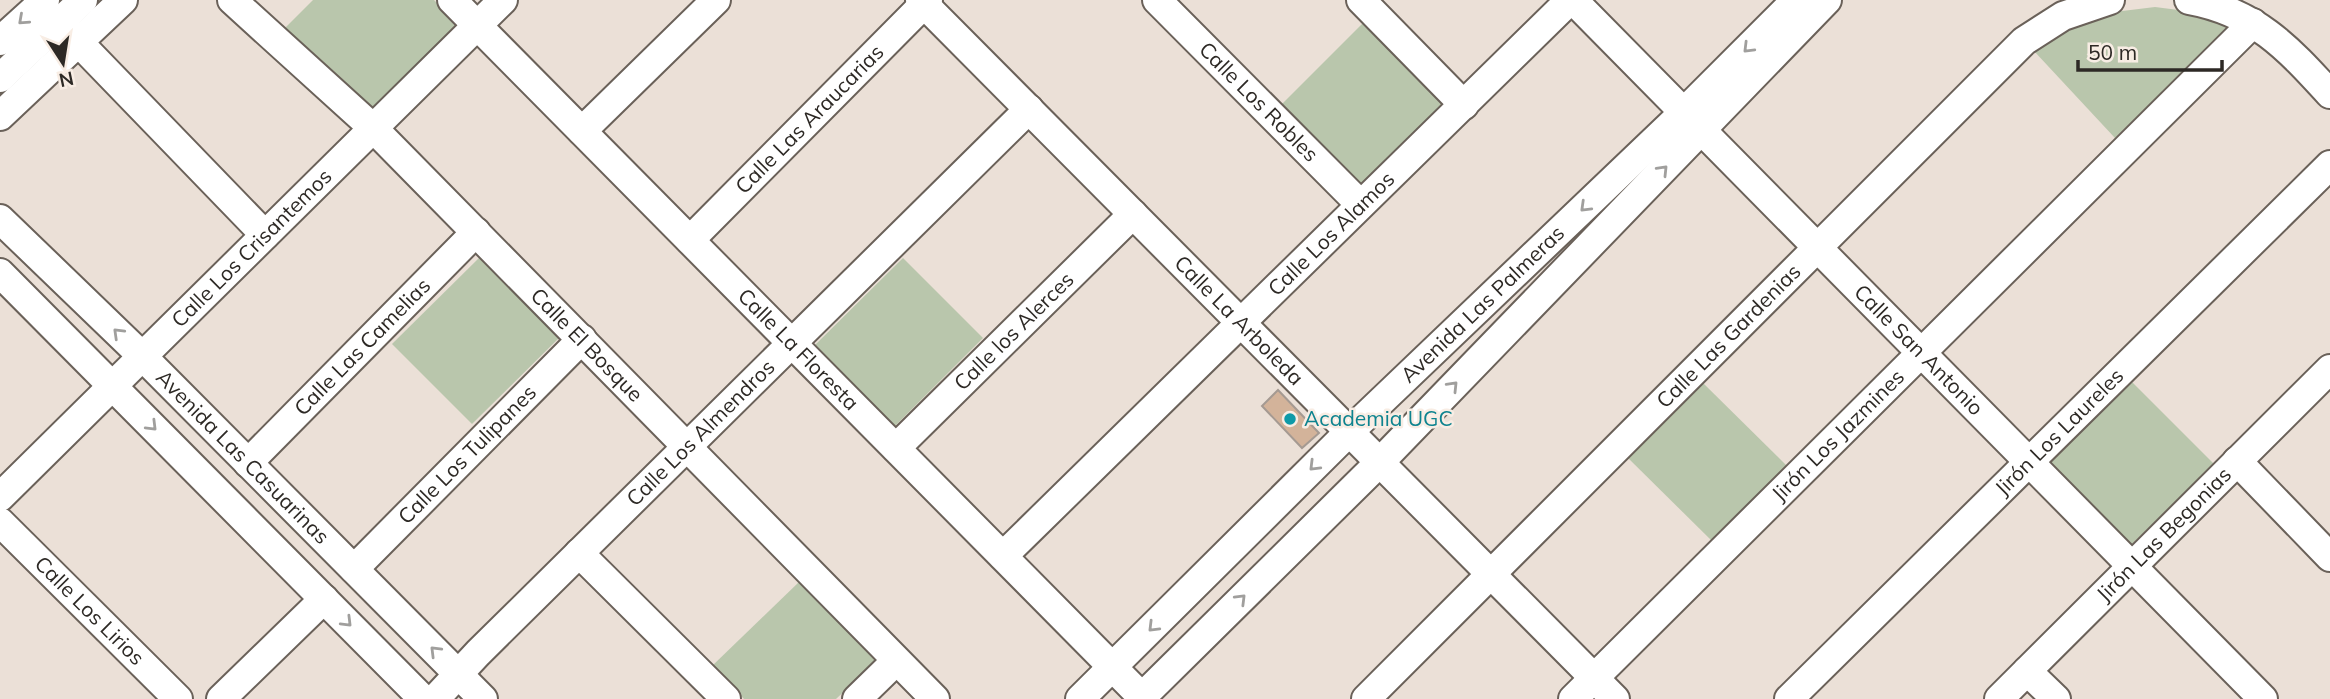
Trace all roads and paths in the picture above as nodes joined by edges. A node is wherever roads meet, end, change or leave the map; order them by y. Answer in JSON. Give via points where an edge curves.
{"nodes":[{"id":1,"x":83,"y":0,"type":"edge"},
{"id":2,"x":123,"y":0,"type":"edge"},
{"id":3,"x":232,"y":0,"type":"edge"},
{"id":4,"x":452,"y":0,"type":"edge"},
{"id":5,"x":503,"y":0,"type":"edge"},
{"id":6,"x":716,"y":0,"type":"edge"},
{"id":7,"x":1157,"y":0,"type":"edge"},
{"id":8,"x":1361,"y":0,"type":"edge"},
{"id":9,"x":1571,"y":0,"type":"edge"},
{"id":10,"x":1796,"y":0,"type":"edge"},
{"id":11,"x":1827,"y":0,"type":"edge"},
{"id":12,"x":2110,"y":0,"type":"edge"},
{"id":13,"x":2189,"y":0,"type":"edge"},
{"id":14,"x":924,"y":1,"type":"edge"},
{"id":15,"x":60,"y":21,"type":"edge"},
{"id":16,"x":2253,"y":23,"type":"junction"},
{"id":17,"x":478,"y":25,"type":"junction"},
{"id":18,"x":0,"y":41,"type":"edge"},
{"id":19,"x":0,"y":78,"type":"edge"},
{"id":20,"x":2330,"y":94,"type":"edge"},
{"id":21,"x":1464,"y":105,"type":"junction"},
{"id":22,"x":1029,"y":109,"type":"junction"},
{"id":23,"x":0,"y":116,"type":"edge"},
{"id":24,"x":1693,"y":122,"type":"junction"},
{"id":25,"x":373,"y":128,"type":"junction"},
{"id":26,"x":582,"y":131,"type":"junction"},
{"id":27,"x":2330,"y":165,"type":"edge"},
{"id":28,"x":1360,"y":204,"type":"junction"},
{"id":29,"x":1133,"y":214,"type":"junction"},
{"id":30,"x":0,"y":219,"type":"edge"},
{"id":31,"x":476,"y":232,"type":"junction"},
{"id":32,"x":265,"y":235,"type":"junction"},
{"id":33,"x":690,"y":240,"type":"junction"},
{"id":34,"x":1817,"y":247,"type":"junction"},
{"id":35,"x":3,"y":281,"type":"edge"},
{"id":36,"x":1241,"y":323,"type":"junction"},
{"id":37,"x":582,"y":339,"type":"junction"},
{"id":38,"x":792,"y":343,"type":"junction"},
{"id":39,"x":1922,"y":353,"type":"junction"},
{"id":40,"x":142,"y":356,"type":"junction"},
{"id":41,"x":2330,"y":369,"type":"edge"},
{"id":42,"x":113,"y":386,"type":"junction"},
{"id":43,"x":1349,"y":432,"type":"junction"},
{"id":44,"x":687,"y":446,"type":"junction"},
{"id":45,"x":896,"y":448,"type":"junction"},
{"id":46,"x":2238,"y":461,"type":"junction"},
{"id":47,"x":1380,"y":462,"type":"junction"},
{"id":48,"x":2029,"y":462,"type":"junction"},
{"id":49,"x":248,"y":463,"type":"junction"},
{"id":50,"x":0,"y":497,"type":"edge"},
{"id":51,"x":0,"y":522,"type":"edge"},
{"id":52,"x":579,"y":553,"type":"junction"},
{"id":53,"x":1003,"y":556,"type":"junction"},
{"id":54,"x":2330,"y":557,"type":"edge"},
{"id":55,"x":2133,"y":566,"type":"junction"},
{"id":56,"x":354,"y":569,"type":"junction"},
{"id":57,"x":1491,"y":574,"type":"junction"},
{"id":58,"x":324,"y":599,"type":"junction"},
{"id":59,"x":896,"y":661,"type":"junction"},
{"id":60,"x":1112,"y":667,"type":"junction"},
{"id":61,"x":2027,"y":671,"type":"junction"},
{"id":62,"x":459,"y":675,"type":"junction"},
{"id":63,"x":1594,"y":678,"type":"junction"},
{"id":64,"x":1142,"y":698,"type":"edge"},
{"id":65,"x":178,"y":699,"type":"edge"},
{"id":66,"x":221,"y":699,"type":"edge"},
{"id":67,"x":424,"y":699,"type":"edge"},
{"id":68,"x":435,"y":699,"type":"edge"},
{"id":69,"x":483,"y":699,"type":"edge"},
{"id":70,"x":726,"y":699,"type":"edge"},
{"id":71,"x":857,"y":699,"type":"edge"},
{"id":72,"x":935,"y":699,"type":"edge"},
{"id":73,"x":1080,"y":699,"type":"edge"},
{"id":74,"x":1366,"y":699,"type":"edge"},
{"id":75,"x":1573,"y":699,"type":"edge"},
{"id":76,"x":1615,"y":699,"type":"edge"},
{"id":77,"x":1789,"y":699,"type":"edge"},
{"id":78,"x":1999,"y":699,"type":"edge"},
{"id":79,"x":2056,"y":699,"type":"edge"},
{"id":80,"x":2263,"y":699,"type":"edge"}],
"edges":[{"from":1,"to":15,"type":"street"},
{"from":2,"to":15,"type":"street"},
{"from":3,"to":25,"type":"street","name":"Calle El Bosque"},
{"from":4,"to":17,"type":"street","name":"Calle La Floresta"},
{"from":5,"to":17,"type":"street","name":"Calle Los Crisantemos"},
{"from":6,"to":26,"type":"street"},
{"from":7,"to":28,"type":"street","name":"Calle Los Robles"},
{"from":8,"to":21,"type":"street"},
{"from":9,"to":21,"type":"street","name":"Calle Los Alamos"},
{"from":9,"to":24,"type":"street","name":"Calle San Antonio"},
{"from":10,"to":24,"type":"street","name":"Avenida Las Palmeras","one_way":true},
{"from":11,"to":24,"type":"street","name":"Avenida Las Palmeras"},
{"from":12,"to":34,"type":"street","name":"Calle Las Gardenias","via":[[2063,16],[2024,41]]},
{"from":13,"to":16,"type":"street"},
{"from":14,"to":22,"type":"street","name":"Calle La Arboleda"},
{"from":14,"to":33,"type":"street","name":"Calle Las Araucarias"},
{"from":15,"to":18,"type":"street","one_way":true},
{"from":15,"to":19,"type":"street"},
{"from":15,"to":23,"type":"street"},
{"from":15,"to":32,"type":"street"},
{"from":16,"to":20,"type":"street","via":[[2290,50]]},
{"from":16,"to":39,"type":"street","name":"Jirón Los Jazmines"},
{"from":17,"to":25,"type":"street","name":"Calle Los Crisantemos"},
{"from":17,"to":26,"type":"street","name":"Calle La Floresta"},
{"from":21,"to":28,"type":"street","name":"Calle Los Alamos"},
{"from":22,"to":29,"type":"street","name":"Calle La Arboleda"},
{"from":22,"to":38,"type":"street","name":"Calle Los Almendros"},
{"from":24,"to":34,"type":"street","name":"Calle San Antonio"},
{"from":24,"to":43,"type":"street","name":"Avenida Las Palmeras","one_way":true},
{"from":47,"to":24,"type":"street","name":"Avenida Las Palmeras","one_way":true},
{"from":25,"to":31,"type":"street","name":"Calle El Bosque"},
{"from":25,"to":32,"type":"street","name":"Calle Los Crisantemos"},
{"from":26,"to":33,"type":"street","name":"Calle La Floresta"},
{"from":27,"to":48,"type":"street","name":"Jirón Los Laureles"},
{"from":28,"to":36,"type":"street","name":"Calle Los Alamos"},
{"from":29,"to":36,"type":"street","name":"Calle La Arboleda"},
{"from":29,"to":45,"type":"street","name":"Calle los Alerces"},
{"from":40,"to":30,"type":"street","name":"Avenida Las Casuarinas","one_way":true},
{"from":31,"to":37,"type":"street","name":"Calle El Bosque"},
{"from":31,"to":49,"type":"street","name":"Calle Las Camelias"},
{"from":32,"to":40,"type":"street","name":"Calle Los Crisantemos"},
{"from":33,"to":38,"type":"street","name":"Calle La Floresta"},
{"from":34,"to":39,"type":"street","name":"Calle San Antonio"},
{"from":34,"to":57,"type":"street","name":"Calle Las Gardenias"},
{"from":35,"to":42,"type":"street","name":"Avenida Las Casuarinas"},
{"from":36,"to":43,"type":"street","name":"Calle La Arboleda"},
{"from":36,"to":53,"type":"street","name":"Calle Los Alamos"},
{"from":37,"to":44,"type":"street","name":"Calle El Bosque"},
{"from":37,"to":56,"type":"street","name":"Calle Los Tulipanes"},
{"from":38,"to":44,"type":"street","name":"Calle Los Almendros"},
{"from":38,"to":45,"type":"street","name":"Calle La Floresta"},
{"from":39,"to":48,"type":"street","name":"Calle San Antonio"},
{"from":39,"to":63,"type":"street","name":"Jirón Los Jazmines"},
{"from":40,"to":42,"type":"street","name":"Calle Los Crisantemos"},
{"from":40,"to":49,"type":"street","name":"Avenida Las Casuarinas"},
{"from":41,"to":46,"type":"street","name":"Jirón Las Begonias"},
{"from":42,"to":50,"type":"street","name":"Calle Los Crisantemos"},
{"from":42,"to":58,"type":"street","name":"Avenida Las Casuarinas","one_way":true},
{"from":43,"to":47,"type":"street","name":"Calle La Arboleda"},
{"from":43,"to":60,"type":"street","name":"Avenida Las Palmeras","one_way":true},
{"from":44,"to":52,"type":"street","name":"Calle Los Almendros"},
{"from":44,"to":59,"type":"street","name":"Calle El Bosque"},
{"from":45,"to":53,"type":"street","name":"Calle La Floresta"},
{"from":46,"to":54,"type":"street"},
{"from":46,"to":55,"type":"street","name":"Jirón Las Begonias"},
{"from":47,"to":57,"type":"street","name":"Calle La Arboleda"},
{"from":64,"to":47,"type":"street","name":"Avenida Las Palmeras","one_way":true},
{"from":48,"to":55,"type":"street","name":"Calle San Antonio"},
{"from":48,"to":77,"type":"street","name":"Jirón Los Laureles"},
{"from":49,"to":56,"type":"street","name":"Avenida Las Casuarinas"},
{"from":51,"to":65,"type":"street","name":"Calle Los Lirios"},
{"from":52,"to":62,"type":"street","name":"Calle Los Almendros"},
{"from":52,"to":70,"type":"street"},
{"from":53,"to":60,"type":"street","name":"Calle La Floresta"},
{"from":55,"to":61,"type":"street","name":"Jirón Las Begonias"},
{"from":55,"to":80,"type":"street","name":"Calle San Antonio"},
{"from":62,"to":56,"type":"street","name":"Avenida Las Casuarinas","one_way":true},
{"from":57,"to":63,"type":"street","name":"Calle La Arboleda"},
{"from":57,"to":74,"type":"street","name":"Calle Las Gardenias"},
{"from":58,"to":66,"type":"street"},
{"from":58,"to":67,"type":"street","name":"Avenida Las Casuarinas","one_way":true},
{"from":59,"to":71,"type":"street"},
{"from":59,"to":72,"type":"street","name":"Calle El Bosque"},
{"from":60,"to":64,"type":"street","name":"Calle La Floresta"},
{"from":60,"to":73,"type":"street","name":"Avenida Las Palmeras"},
{"from":61,"to":78,"type":"street","name":"Jirón Las Begonias"},
{"from":61,"to":79,"type":"street"},
{"from":62,"to":68,"type":"street","name":"Calle Los Almendros"},
{"from":62,"to":69,"type":"street","name":"Avenida Las Casuarinas"},
{"from":63,"to":75,"type":"street","name":"Jirón Los Jazmines"},
{"from":63,"to":76,"type":"street","name":"Calle La Arboleda"}]}
